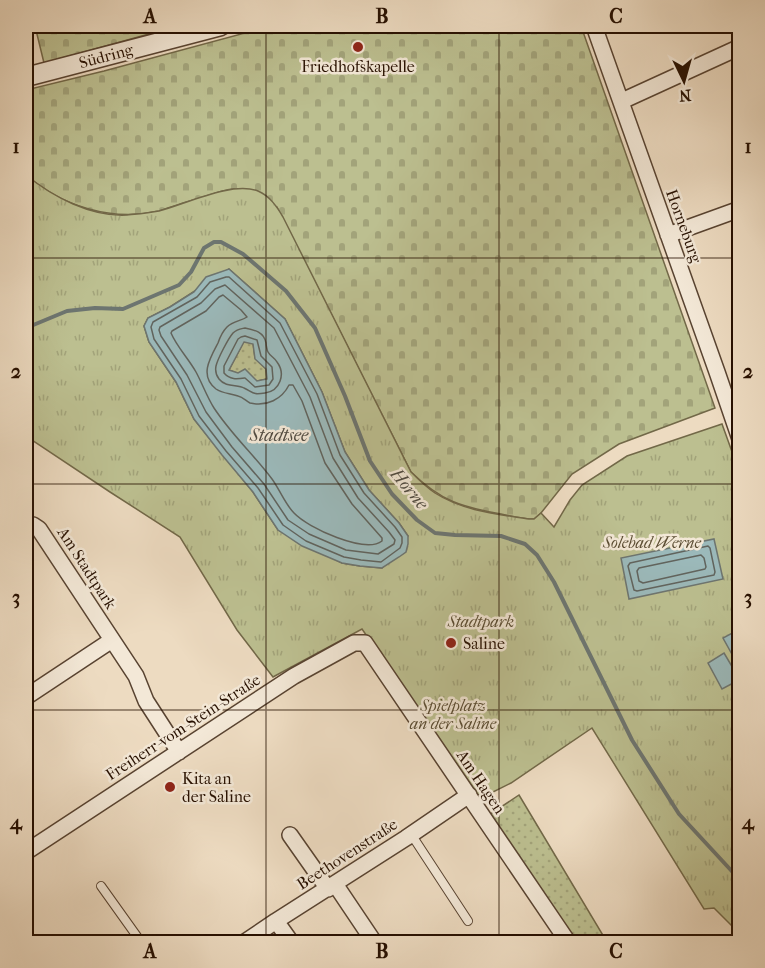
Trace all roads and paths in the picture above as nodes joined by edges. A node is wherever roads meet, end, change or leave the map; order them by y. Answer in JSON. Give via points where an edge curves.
{"nodes":[{"id":1,"x":221,"y":26,"type":"edge"},
{"id":2,"x":594,"y":26,"type":"edge"},
{"id":3,"x":740,"y":47,"type":"edge"},
{"id":4,"x":26,"y":77,"type":"edge"},
{"id":5,"x":622,"y":101,"type":"junction"},
{"id":6,"x":740,"y":209,"type":"edge"},
{"id":7,"x":668,"y":235,"type":"junction"},
{"id":8,"x":740,"y":440,"type":"edge"},
{"id":9,"x":26,"y":526,"type":"edge"},
{"id":10,"x":112,"y":640,"type":"junction"},
{"id":11,"x":365,"y":642,"type":"joint"},
{"id":12,"x":26,"y":697,"type":"edge"},
{"id":13,"x":179,"y":752,"type":"junction"},
{"id":14,"x":469,"y":795,"type":"junction"},
{"id":15,"x":411,"y":834,"type":"junction"},
{"id":16,"x":290,"y":835,"type":"dead end"},
{"id":17,"x":26,"y":852,"type":"edge"},
{"id":18,"x":101,"y":886,"type":"dead end"},
{"id":19,"x":332,"y":886,"type":"junction"},
{"id":20,"x":276,"y":921,"type":"junction"},
{"id":21,"x":468,"y":921,"type":"dead end"},
{"id":22,"x":141,"y":942,"type":"edge"},
{"id":23,"x":244,"y":942,"type":"edge"},
{"id":24,"x":291,"y":942,"type":"edge"},
{"id":25,"x":374,"y":942,"type":"edge"},
{"id":26,"x":568,"y":942,"type":"edge"}],
"edges":[{"from":1,"to":4,"type":"street","name":"Südring"},
{"from":2,"to":5,"type":"street","name":"Horneburg"},
{"from":3,"to":5,"type":"street"},
{"from":5,"to":7,"type":"street","name":"Horneburg"},
{"from":6,"to":7,"type":"street"},
{"from":7,"to":8,"type":"street","name":"Horneburg"},
{"from":9,"to":10,"type":"street","name":"Am Stadtpark","via":[[39,528]]},
{"from":10,"to":12,"type":"street"},
{"from":10,"to":13,"type":"street","name":"Am Stadtpark"},
{"from":11,"to":13,"type":"street","name":"Freiherr-vom-Stein-Straße","via":[[354,643],[294,676]]},
{"from":11,"to":14,"type":"street","name":"Am Hagen"},
{"from":13,"to":17,"type":"street","name":"Freiherr-vom-Stein-Straße"},
{"from":14,"to":15,"type":"street","name":"Beethovenstraße"},
{"from":14,"to":26,"type":"street","name":"Am Hagen"},
{"from":15,"to":19,"type":"street","name":"Beethovenstraße"},
{"from":15,"to":21,"type":"lane"},
{"from":16,"to":19,"type":"street"},
{"from":18,"to":22,"type":"lane"},
{"from":19,"to":20,"type":"street","name":"Beethovenstraße"},
{"from":19,"to":25,"type":"street"},
{"from":20,"to":23,"type":"street","name":"Beethovenstraße"},
{"from":20,"to":24,"type":"street"}]}
